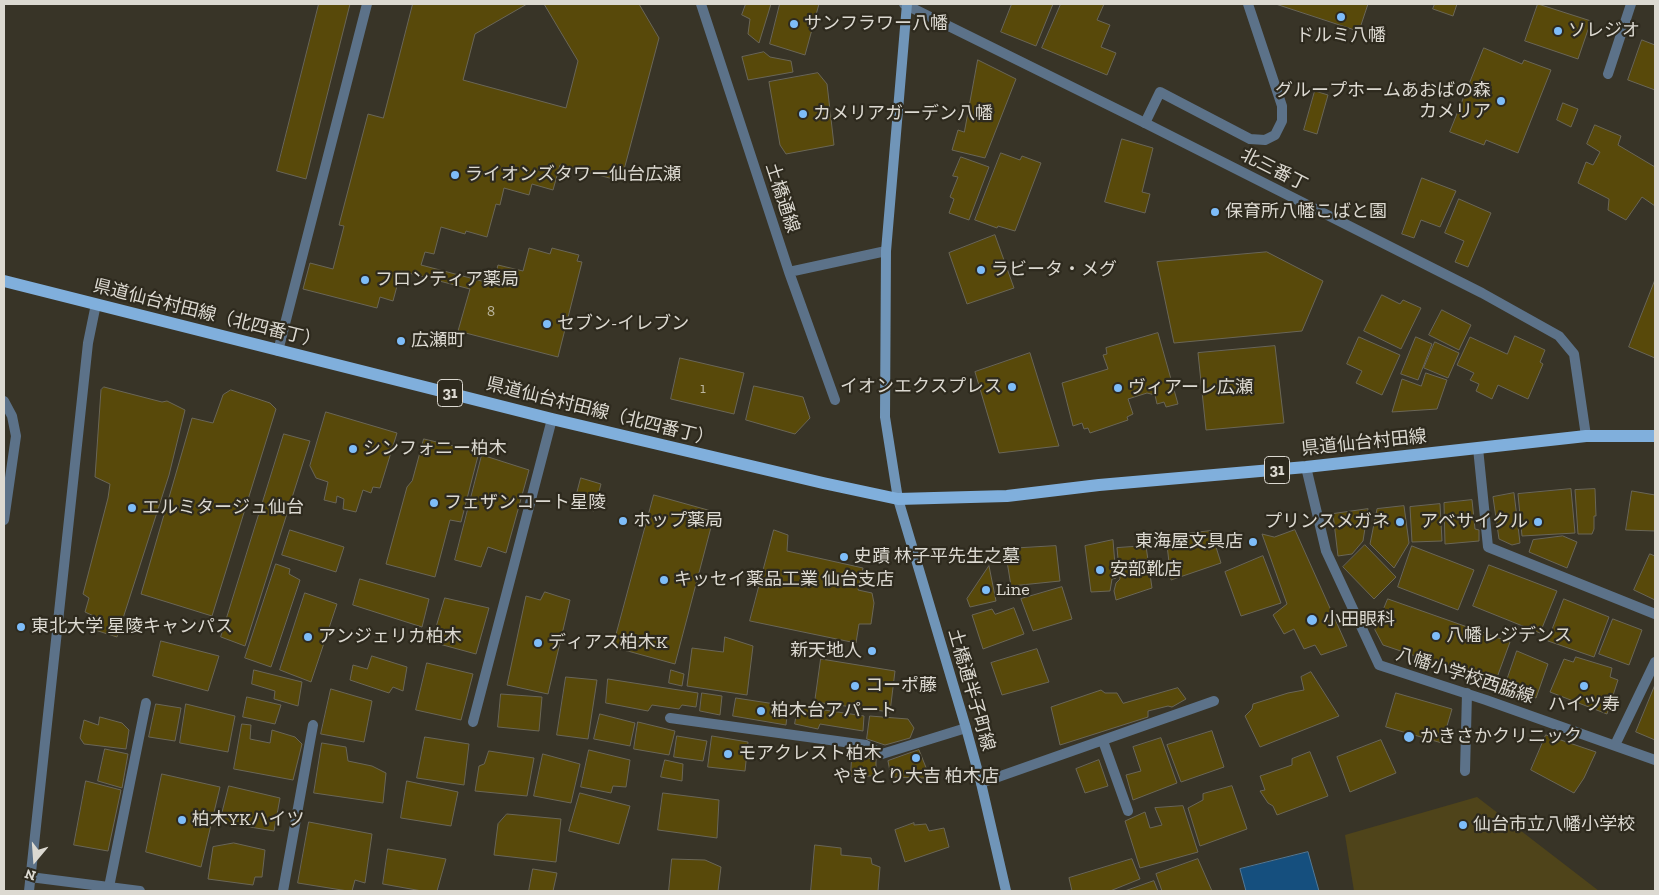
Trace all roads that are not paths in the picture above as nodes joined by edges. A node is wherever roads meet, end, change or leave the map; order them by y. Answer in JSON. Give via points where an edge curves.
{"nodes":[{"id":1,"x":367,"y":4,"type":"edge"},
{"id":2,"x":701,"y":4,"type":"edge"},
{"id":3,"x":906,"y":4,"type":"edge"},
{"id":4,"x":1248,"y":4,"type":"edge"},
{"id":5,"x":1631,"y":4,"type":"edge"},
{"id":6,"x":1608,"y":74,"type":"dead end"},
{"id":7,"x":1144,"y":123,"type":"junction"},
{"id":8,"x":886,"y":251,"type":"junction"},
{"id":9,"x":789,"y":272,"type":"junction"},
{"id":10,"x":4,"y":281,"type":"edge"},
{"id":11,"x":96,"y":304,"type":"junction"},
{"id":12,"x":278,"y":351,"type":"junction"},
{"id":13,"x":835,"y":400,"type":"dead end"},
{"id":14,"x":4,"y":401,"type":"edge"},
{"id":15,"x":552,"y":419,"type":"junction"},
{"id":16,"x":1586,"y":436,"type":"junction"},
{"id":17,"x":1655,"y":436,"type":"edge"},
{"id":18,"x":1478,"y":448,"type":"junction"},
{"id":19,"x":1306,"y":467,"type":"junction"},
{"id":20,"x":898,"y":499,"type":"junction"},
{"id":21,"x":4,"y":520,"type":"edge"},
{"id":22,"x":1655,"y":614,"type":"edge"},
{"id":23,"x":1655,"y":662,"type":"edge"},
{"id":24,"x":1467,"y":693,"type":"junction"},
{"id":25,"x":1214,"y":701,"type":"dead end"},
{"id":26,"x":146,"y":703,"type":"dead end"},
{"id":27,"x":670,"y":718,"type":"dead end"},
{"id":28,"x":473,"y":722,"type":"dead end"},
{"id":29,"x":313,"y":725,"type":"dead end"},
{"id":30,"x":966,"y":728,"type":"junction"},
{"id":31,"x":1103,"y":742,"type":"junction"},
{"id":32,"x":1615,"y":745,"type":"junction"},
{"id":33,"x":1655,"y":760,"type":"edge"},
{"id":34,"x":1464,"y":771,"type":"dead end"},
{"id":35,"x":981,"y":783,"type":"junction"},
{"id":36,"x":1128,"y":811,"type":"dead end"},
{"id":37,"x":30,"y":877,"type":"junction"},
{"id":38,"x":109,"y":887,"type":"junction"},
{"id":39,"x":29,"y":891,"type":"edge"},
{"id":40,"x":140,"y":891,"type":"edge"},
{"id":41,"x":284,"y":891,"type":"edge"},
{"id":42,"x":1006,"y":891,"type":"edge"}],
"edges":[{"from":1,"to":12,"type":"street"},
{"from":2,"to":9,"type":"street","name":"土橋通線"},
{"from":3,"to":7,"type":"street","name":"北三番丁"},
{"from":3,"to":8,"type":"street","name":"土橋通半子町線"},
{"from":4,"to":7,"type":"street","via":[[1282,106],[1282,121],[1275,135],[1265,140],[1250,139],[1160,92]]},
{"from":5,"to":6,"type":"street"},
{"from":7,"to":16,"type":"street","name":"北三番丁","via":[[1482,293],[1559,336],[1574,354]]},
{"from":8,"to":9,"type":"street"},
{"from":8,"to":20,"type":"street","name":"土橋通半子町線","via":[[885,417]]},
{"from":9,"to":13,"type":"street","name":"土橋通線"},
{"from":10,"to":11,"type":"main road","name":"県道仙台村田線（北四番丁）","number":"31"},
{"from":11,"to":12,"type":"main road","name":"県道仙台村田線（北四番丁）","number":"31"},
{"from":11,"to":37,"type":"street","via":[[88,343]]},
{"from":12,"to":15,"type":"main road","name":"県道仙台村田線（北四番丁）","number":"31"},
{"from":14,"to":21,"type":"street","via":[[12,416],[16,436]]},
{"from":15,"to":20,"type":"main road","name":"県道仙台村田線（北四番丁）","number":"31"},
{"from":15,"to":28,"type":"street"},
{"from":16,"to":17,"type":"main road","name":"県道仙台村田線","number":"31"},
{"from":16,"to":18,"type":"main road","name":"県道仙台村田線","number":"31"},
{"from":18,"to":19,"type":"main road","name":"県道仙台村田線","number":"31"},
{"from":18,"to":22,"type":"street","via":[[1488,547]]},
{"from":19,"to":20,"type":"main road","name":"県道仙台村田線","number":"31","via":[[1007,496]]},
{"from":19,"to":24,"type":"street","name":"八幡小学校西脇線","via":[[1326,551],[1379,665]]},
{"from":20,"to":30,"type":"street","name":"土橋通半子町線"},
{"from":23,"to":32,"type":"street"},
{"from":24,"to":32,"type":"street","name":"八幡小学校西脇線"},
{"from":24,"to":34,"type":"street"},
{"from":25,"to":31,"type":"street"},
{"from":26,"to":38,"type":"street"},
{"from":27,"to":30,"type":"street","via":[[866,745],[882,754]]},
{"from":29,"to":41,"type":"street"},
{"from":30,"to":35,"type":"street","name":"土橋通半子町線"},
{"from":31,"to":35,"type":"street"},
{"from":31,"to":36,"type":"street"},
{"from":32,"to":33,"type":"street","name":"八幡小学校西脇線"},
{"from":35,"to":42,"type":"street","name":"土橋通半子町線"},
{"from":37,"to":38,"type":"street"},
{"from":37,"to":39,"type":"street"},
{"from":38,"to":40,"type":"street"}]}
